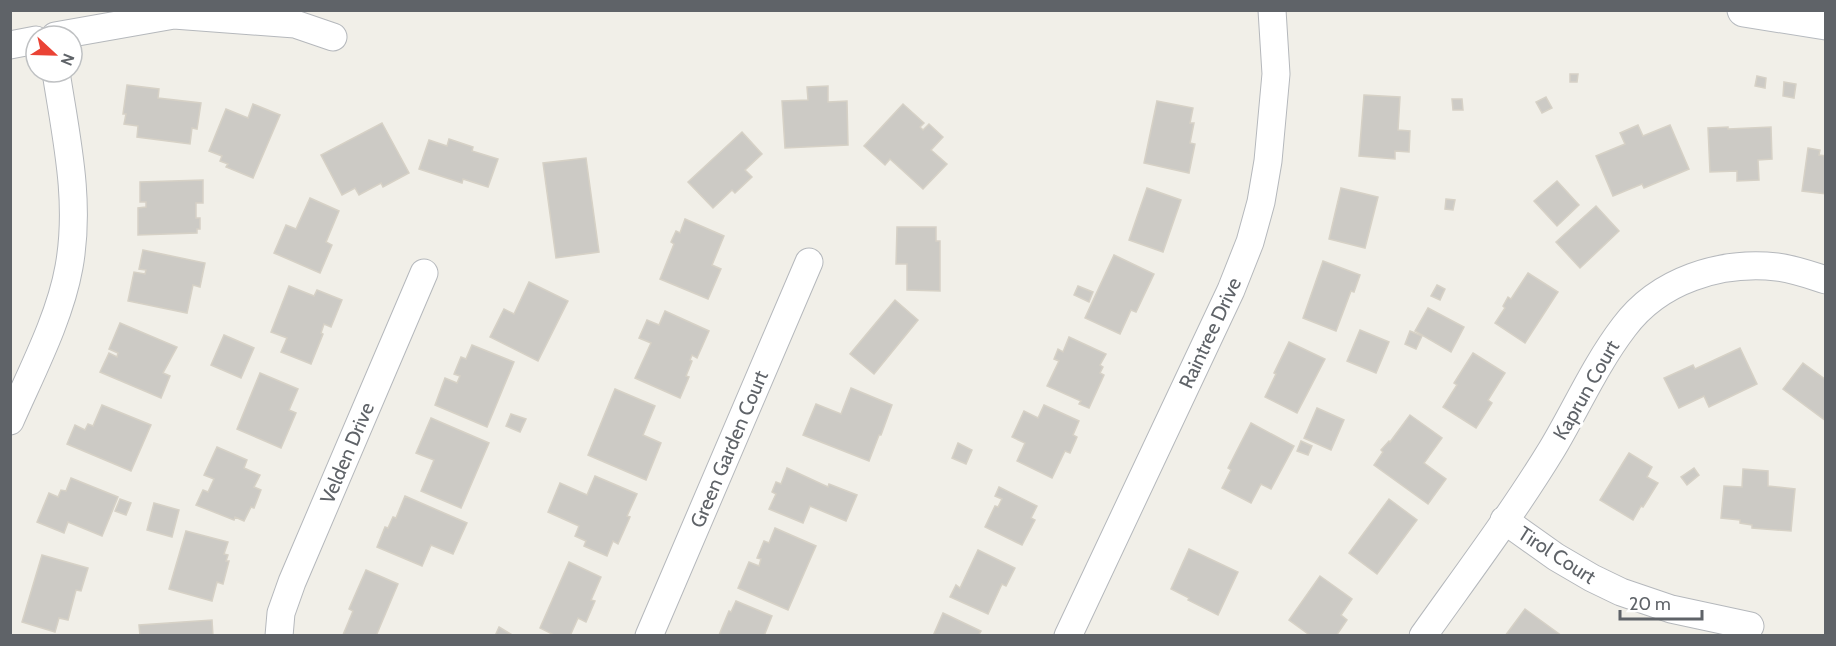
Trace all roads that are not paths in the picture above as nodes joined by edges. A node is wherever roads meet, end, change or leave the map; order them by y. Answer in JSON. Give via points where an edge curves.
{"nodes":[{"id":1,"x":1272,"y":10,"type":"edge"},
{"id":2,"x":1744,"y":10,"type":"edge"},
{"id":3,"x":1826,"y":23,"type":"edge"},
{"id":4,"x":84,"y":31,"type":"edge"},
{"id":5,"x":333,"y":37,"type":"dead end"},
{"id":6,"x":58,"y":84,"type":"edge"},
{"id":7,"x":808,"y":262,"type":"dead end"},
{"id":8,"x":424,"y":273,"type":"dead end"},
{"id":9,"x":1826,"y":280,"type":"edge"},
{"id":10,"x":10,"y":421,"type":"edge"},
{"id":11,"x":1504,"y":520,"type":"junction"},
{"id":12,"x":1750,"y":626,"type":"dead end"},
{"id":13,"x":1078,"y":632,"type":"edge"},
{"id":14,"x":279,"y":636,"type":"edge"},
{"id":15,"x":649,"y":636,"type":"edge"},
{"id":16,"x":1424,"y":636,"type":"edge"}],
"edges":[{"from":1,"to":13,"type":"street","name":"Raintree Drive","via":[[1276,74],[1269,150],[1250,242]]},
{"from":2,"to":3,"type":"street"},
{"from":4,"to":5,"type":"street","via":[[174,15],[295,24]]},
{"from":6,"to":10,"type":"street","via":[[74,187],[69,268],[57,310]]},
{"from":7,"to":15,"type":"street","name":"Green Garden Court"},
{"from":8,"to":14,"type":"street","name":"Velden Drive","via":[[292,582],[281,613]]},
{"from":9,"to":11,"type":"street","name":"Kaprun Court","via":[[1776,267],[1730,267],[1693,276],[1646,305],[1609,348],[1552,450]]},
{"from":11,"to":12,"type":"street","name":"Tirol Court","via":[[1556,557],[1621,592],[1671,609]]},
{"from":11,"to":16,"type":"street","name":"Kaprun Court"}]}
